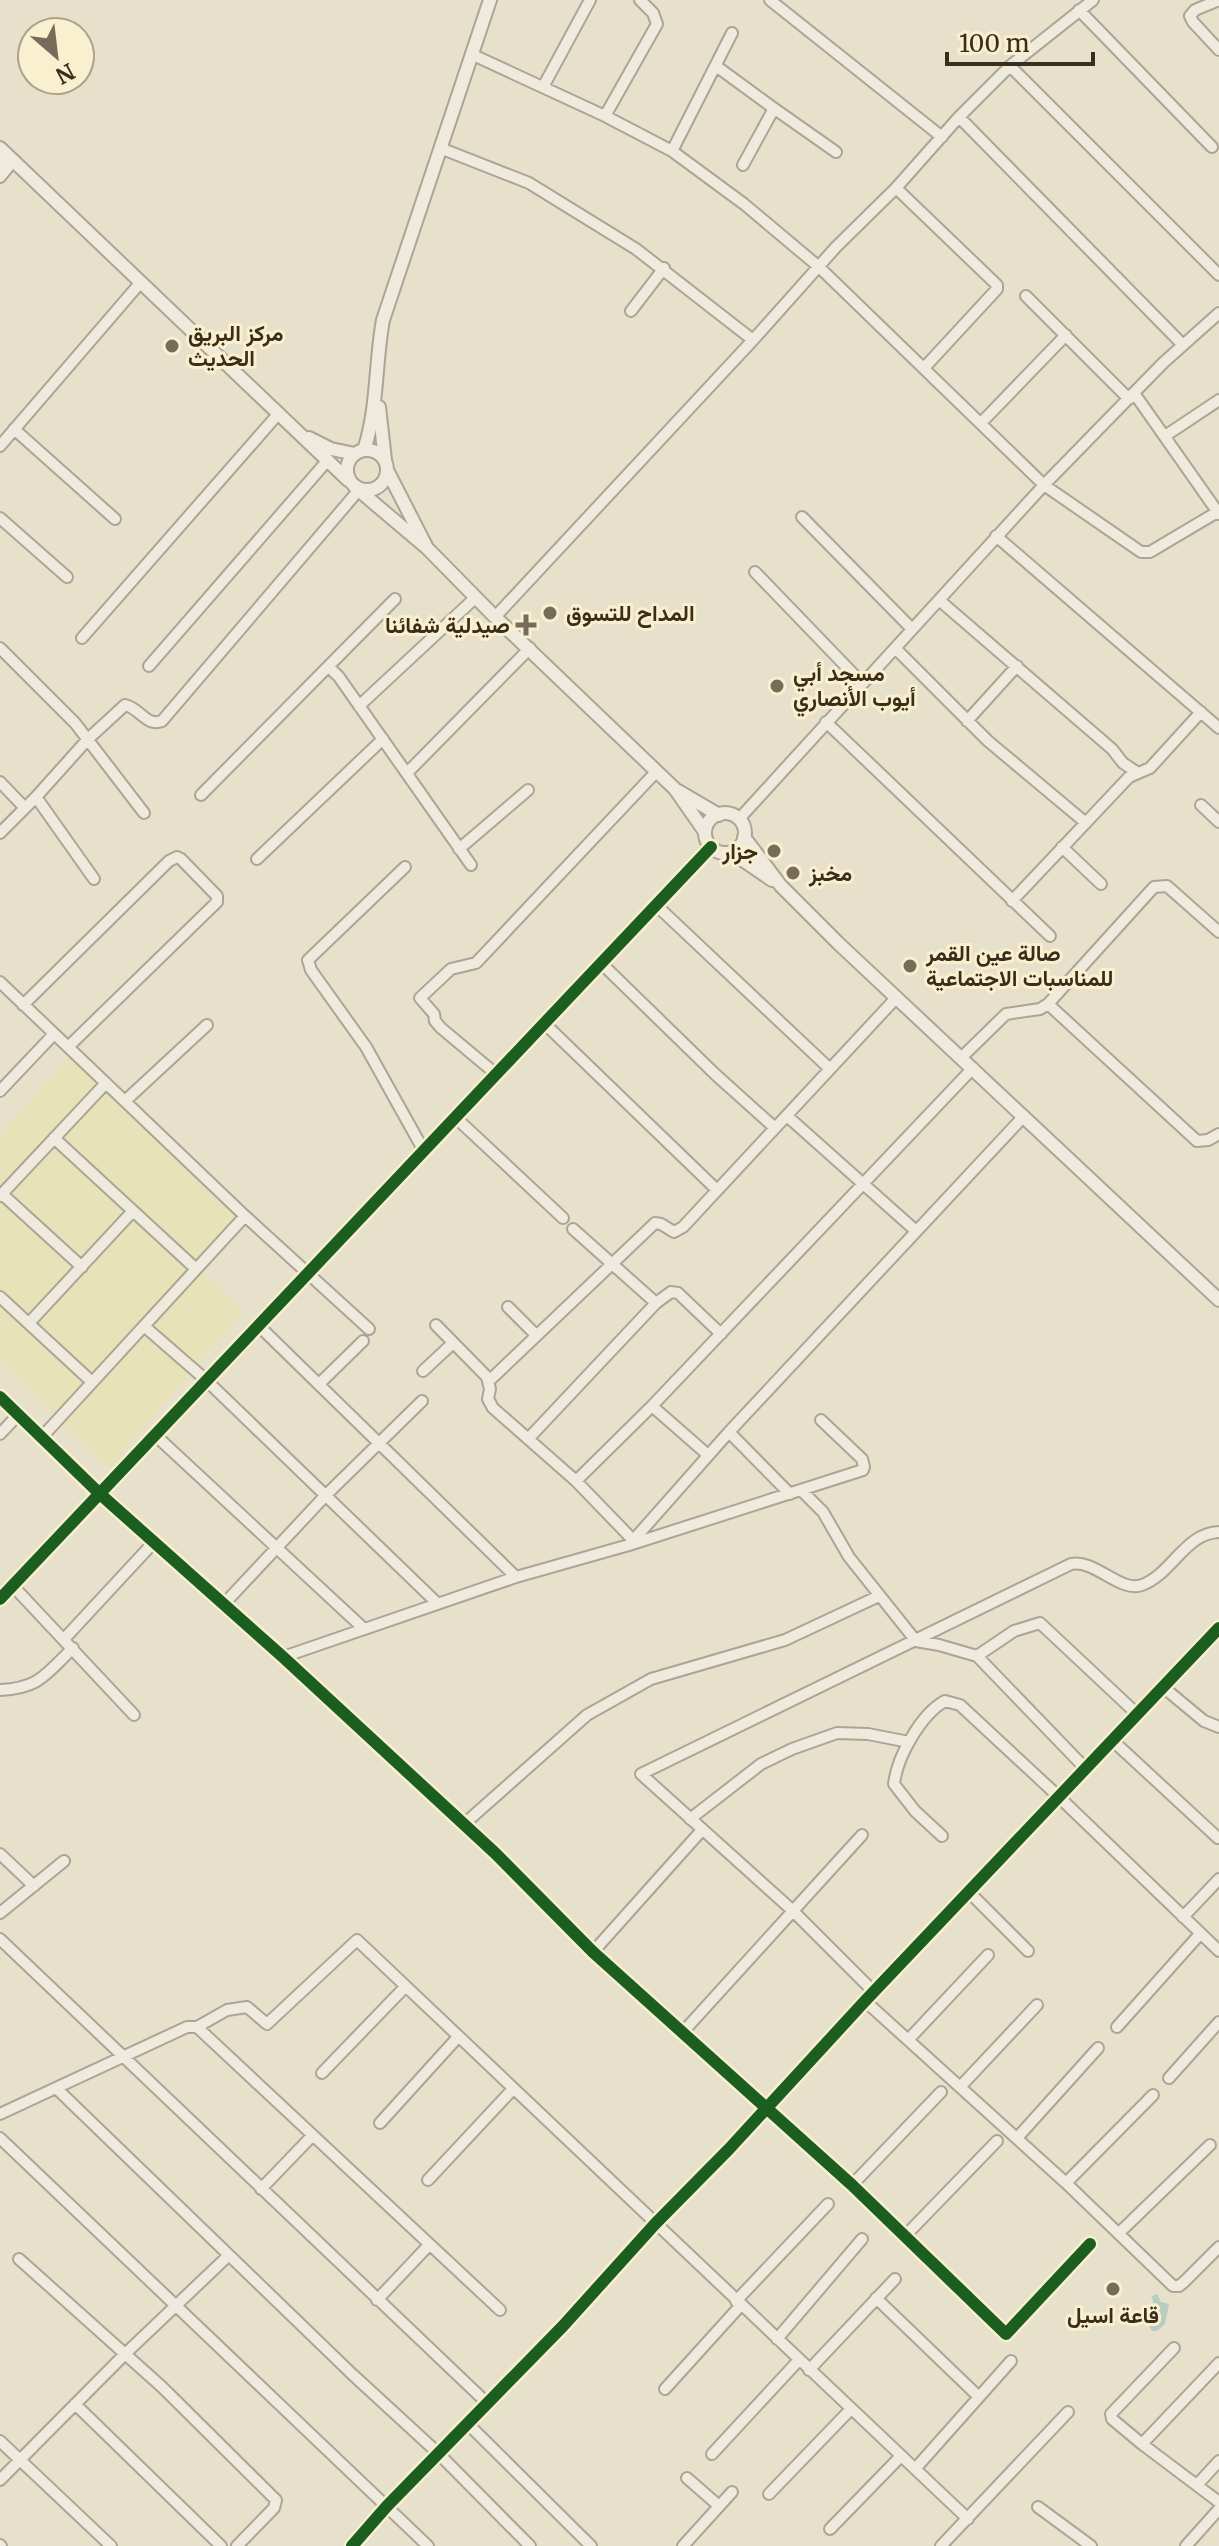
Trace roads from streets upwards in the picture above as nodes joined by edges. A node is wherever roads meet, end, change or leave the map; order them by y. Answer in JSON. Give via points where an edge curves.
{"nodes":[{"id":1,"x":490,"y":0,"type":"edge"},
{"id":2,"x":590,"y":0,"type":"edge"},
{"id":3,"x":640,"y":0,"type":"edge"},
{"id":4,"x":770,"y":0,"type":"edge"},
{"id":5,"x":1093,"y":0,"type":"edge"},
{"id":6,"x":1219,"y":0,"type":"edge"},
{"id":7,"x":1079,"y":10,"type":"junction"},
{"id":8,"x":732,"y":33,"type":"dead end"},
{"id":9,"x":1219,"y":50,"type":"edge"},
{"id":10,"x":471,"y":54,"type":"junction"},
{"id":11,"x":716,"y":66,"type":"junction"},
{"id":12,"x":1010,"y":66,"type":"junction"},
{"id":13,"x":543,"y":87,"type":"junction"},
{"id":14,"x":772,"y":107,"type":"junction"},
{"id":15,"x":605,"y":116,"type":"junction"},
{"id":16,"x":959,"y":117,"type":"junction"},
{"id":17,"x":942,"y":137,"type":"junction"},
{"id":18,"x":1212,"y":147,"type":"dead end"},
{"id":19,"x":440,"y":148,"type":"junction"},
{"id":20,"x":672,"y":151,"type":"junction"},
{"id":21,"x":836,"y":152,"type":"dead end"},
{"id":22,"x":6,"y":157,"type":"edge"},
{"id":23,"x":743,"y":165,"type":"dead end"},
{"id":24,"x":0,"y":177,"type":"edge"},
{"id":25,"x":896,"y":188,"type":"junction"},
{"id":26,"x":819,"y":267,"type":"junction"},
{"id":27,"x":664,"y":268,"type":"junction"},
{"id":28,"x":1219,"y":275,"type":"edge"},
{"id":29,"x":141,"y":282,"type":"junction"},
{"id":30,"x":1026,"y":296,"type":"dead end"},
{"id":31,"x":631,"y":311,"type":"dead end"},
{"id":32,"x":1219,"y":313,"type":"edge"},
{"id":33,"x":1066,"y":335,"type":"junction"},
{"id":34,"x":753,"y":340,"type":"junction"},
{"id":35,"x":1183,"y":345,"type":"junction"},
{"id":36,"x":924,"y":368,"type":"junction"},
{"id":37,"x":376,"y":388,"type":"junction"},
{"id":38,"x":1132,"y":396,"type":"junction"},
{"id":39,"x":1219,"y":400,"type":"edge"},
{"id":40,"x":279,"y":413,"type":"junction"},
{"id":41,"x":981,"y":423,"type":"junction"},
{"id":42,"x":14,"y":429,"type":"junction"},
{"id":43,"x":295,"y":429,"type":"junction"},
{"id":44,"x":1165,"y":436,"type":"junction"},
{"id":45,"x":1,"y":441,"type":"edge"},
{"id":46,"x":359,"y":452,"type":"junction"},
{"id":47,"x":327,"y":461,"type":"junction"},
{"id":48,"x":386,"y":465,"type":"junction"},
{"id":49,"x":1044,"y":485,"type":"junction"},
{"id":50,"x":354,"y":486,"type":"junction"},
{"id":51,"x":1219,"y":512,"type":"edge"},
{"id":52,"x":802,"y":517,"type":"dead end"},
{"id":53,"x":0,"y":518,"type":"edge"},
{"id":54,"x":115,"y":519,"type":"dead end"},
{"id":55,"x":996,"y":536,"type":"junction"},
{"id":56,"x":427,"y":548,"type":"junction"},
{"id":57,"x":755,"y":572,"type":"dead end"},
{"id":58,"x":67,"y":577,"type":"dead end"},
{"id":59,"x":475,"y":598,"type":"junction"},
{"id":60,"x":395,"y":599,"type":"dead end"},
{"id":61,"x":939,"y":600,"type":"junction"},
{"id":62,"x":495,"y":617,"type":"junction"},
{"id":63,"x":912,"y":629,"type":"junction"},
{"id":64,"x":82,"y":638,"type":"dead end"},
{"id":65,"x":0,"y":648,"type":"edge"},
{"id":66,"x":530,"y":648,"type":"junction"},
{"id":67,"x":895,"y":648,"type":"junction"},
{"id":68,"x":149,"y":666,"type":"dead end"},
{"id":69,"x":1017,"y":666,"type":"junction"},
{"id":70,"x":329,"y":667,"type":"junction"},
{"id":71,"x":862,"y":683,"type":"junction"},
{"id":72,"x":359,"y":706,"type":"junction"},
{"id":73,"x":1201,"y":712,"type":"junction"},
{"id":74,"x":967,"y":721,"type":"junction"},
{"id":75,"x":826,"y":722,"type":"junction"},
{"id":76,"x":1218,"y":726,"type":"edge"},
{"id":77,"x":88,"y":739,"type":"junction"},
{"id":78,"x":383,"y":739,"type":"junction"},
{"id":79,"x":657,"y":771,"type":"junction"},
{"id":80,"x":407,"y":773,"type":"junction"},
{"id":81,"x":1138,"y":773,"type":"junction"},
{"id":82,"x":0,"y":782,"type":"edge"},
{"id":83,"x":675,"y":789,"type":"junction"},
{"id":84,"x":528,"y":790,"type":"dead end"},
{"id":85,"x":201,"y":795,"type":"dead end"},
{"id":86,"x":36,"y":797,"type":"junction"},
{"id":87,"x":1201,"y":805,"type":"dead end"},
{"id":88,"x":25,"y":808,"type":"junction"},
{"id":89,"x":144,"y":813,"type":"dead end"},
{"id":90,"x":719,"y":815,"type":"junction"},
{"id":91,"x":739,"y":819,"type":"junction"},
{"id":92,"x":1219,"y":822,"type":"edge"},
{"id":93,"x":1086,"y":823,"type":"junction"},
{"id":94,"x":705,"y":832,"type":"junction"},
{"id":95,"x":0,"y":833,"type":"edge"},
{"id":96,"x":744,"y":837,"type":"junction"},
{"id":97,"x":711,"y":847,"type":"junction"},
{"id":98,"x":1062,"y":847,"type":"junction"},
{"id":99,"x":459,"y":849,"type":"junction"},
{"id":100,"x":731,"y":852,"type":"junction"},
{"id":101,"x":257,"y":859,"type":"dead end"},
{"id":102,"x":471,"y":865,"type":"dead end"},
{"id":103,"x":405,"y":867,"type":"dead end"},
{"id":104,"x":94,"y":879,"type":"dead end"},
{"id":105,"x":1101,"y":884,"type":"dead end"},
{"id":106,"x":781,"y":886,"type":"junction"},
{"id":107,"x":1012,"y":901,"type":"junction"},
{"id":108,"x":656,"y":905,"type":"junction"},
{"id":109,"x":1219,"y":932,"type":"edge"},
{"id":110,"x":1050,"y":936,"type":"dead end"},
{"id":111,"x":601,"y":963,"type":"junction"},
{"id":112,"x":2,"y":987,"type":"edge"},
{"id":113,"x":897,"y":997,"type":"junction"},
{"id":114,"x":1048,"y":1004,"type":"junction"},
{"id":115,"x":23,"y":1005,"type":"junction"},
{"id":116,"x":544,"y":1023,"type":"junction"},
{"id":117,"x":207,"y":1025,"type":"dead end"},
{"id":118,"x":54,"y":1034,"type":"junction"},
{"id":119,"x":68,"y":1047,"type":"junction"},
{"id":120,"x":962,"y":1057,"type":"junction"},
{"id":121,"x":973,"y":1068,"type":"junction"},
{"id":122,"x":830,"y":1069,"type":"junction"},
{"id":123,"x":496,"y":1074,"type":"junction"},
{"id":124,"x":106,"y":1083,"type":"junction"},
{"id":125,"x":0,"y":1091,"type":"edge"},
{"id":126,"x":125,"y":1101,"type":"junction"},
{"id":127,"x":787,"y":1116,"type":"junction"},
{"id":128,"x":1024,"y":1116,"type":"junction"},
{"id":129,"x":455,"y":1117,"type":"junction"},
{"id":130,"x":775,"y":1128,"type":"junction"},
{"id":131,"x":1219,"y":1134,"type":"edge"},
{"id":132,"x":54,"y":1138,"type":"junction"},
{"id":133,"x":424,"y":1151,"type":"junction"},
{"id":134,"x":863,"y":1184,"type":"junction"},
{"id":135,"x":717,"y":1190,"type":"junction"},
{"id":136,"x":1,"y":1195,"type":"edge"},
{"id":137,"x":133,"y":1211,"type":"junction"},
{"id":138,"x":245,"y":1216,"type":"junction"},
{"id":139,"x":563,"y":1218,"type":"dead end"},
{"id":140,"x":573,"y":1229,"type":"dead end"},
{"id":141,"x":916,"y":1231,"type":"junction"},
{"id":142,"x":610,"y":1264,"type":"junction"},
{"id":143,"x":82,"y":1267,"type":"junction"},
{"id":144,"x":196,"y":1269,"type":"junction"},
{"id":145,"x":308,"y":1274,"type":"junction"},
{"id":146,"x":0,"y":1297,"type":"edge"},
{"id":147,"x":1219,"y":1300,"type":"edge"},
{"id":148,"x":656,"y":1303,"type":"junction"},
{"id":149,"x":508,"y":1307,"type":"dead end"},
{"id":150,"x":29,"y":1323,"type":"junction"},
{"id":151,"x":258,"y":1325,"type":"junction"},
{"id":152,"x":436,"y":1325,"type":"dead end"},
{"id":153,"x":144,"y":1326,"type":"junction"},
{"id":154,"x":369,"y":1329,"type":"dead end"},
{"id":155,"x":721,"y":1334,"type":"junction"},
{"id":156,"x":536,"y":1335,"type":"junction"},
{"id":157,"x":363,"y":1341,"type":"dead end"},
{"id":158,"x":453,"y":1343,"type":"junction"},
{"id":159,"x":423,"y":1371,"type":"dead end"},
{"id":160,"x":206,"y":1380,"type":"junction"},
{"id":161,"x":489,"y":1381,"type":"junction"},
{"id":162,"x":92,"y":1382,"type":"junction"},
{"id":163,"x":319,"y":1384,"type":"junction"},
{"id":164,"x":0,"y":1397,"type":"edge"},
{"id":165,"x":422,"y":1401,"type":"dead end"},
{"id":166,"x":652,"y":1406,"type":"junction"},
{"id":167,"x":19,"y":1414,"type":"junction"},
{"id":168,"x":821,"y":1420,"type":"dead end"},
{"id":169,"x":729,"y":1432,"type":"junction"},
{"id":170,"x":0,"y":1434,"type":"edge"},
{"id":171,"x":154,"y":1434,"type":"junction"},
{"id":172,"x":42,"y":1437,"type":"junction"},
{"id":173,"x":528,"y":1439,"type":"junction"},
{"id":174,"x":378,"y":1442,"type":"junction"},
{"id":175,"x":708,"y":1455,"type":"junction"},
{"id":176,"x":576,"y":1481,"type":"junction"},
{"id":177,"x":795,"y":1492,"type":"junction"},
{"id":178,"x":100,"y":1494,"type":"junction"},
{"id":179,"x":326,"y":1495,"type":"junction"},
{"id":180,"x":1219,"y":1532,"type":"edge"},
{"id":181,"x":154,"y":1542,"type":"junction"},
{"id":182,"x":631,"y":1542,"type":"junction"},
{"id":183,"x":276,"y":1548,"type":"junction"},
{"id":184,"x":516,"y":1577,"type":"junction"},
{"id":185,"x":13,"y":1586,"type":"junction"},
{"id":186,"x":879,"y":1596,"type":"junction"},
{"id":187,"x":0,"y":1599,"type":"edge"},
{"id":188,"x":437,"y":1603,"type":"junction"},
{"id":189,"x":223,"y":1605,"type":"junction"},
{"id":190,"x":363,"y":1628,"type":"junction"},
{"id":191,"x":1216,"y":1636,"type":"edge"},
{"id":192,"x":65,"y":1638,"type":"junction"},
{"id":193,"x":916,"y":1641,"type":"junction"},
{"id":194,"x":73,"y":1648,"type":"junction"},
{"id":195,"x":977,"y":1656,"type":"junction"},
{"id":196,"x":283,"y":1657,"type":"junction"},
{"id":197,"x":1163,"y":1687,"type":"junction"},
{"id":198,"x":0,"y":1690,"type":"edge"},
{"id":199,"x":1137,"y":1714,"type":"junction"},
{"id":200,"x":134,"y":1715,"type":"dead end"},
{"id":201,"x":1219,"y":1727,"type":"edge"},
{"id":202,"x":1112,"y":1740,"type":"junction"},
{"id":203,"x":909,"y":1742,"type":"junction"},
{"id":204,"x":1085,"y":1768,"type":"junction"},
{"id":205,"x":1058,"y":1796,"type":"junction"},
{"id":206,"x":690,"y":1819,"type":"junction"},
{"id":207,"x":463,"y":1825,"type":"junction"},
{"id":208,"x":702,"y":1830,"type":"junction"},
{"id":209,"x":862,"y":1835,"type":"dead end"},
{"id":210,"x":942,"y":1836,"type":"dead end"},
{"id":211,"x":1218,"y":1838,"type":"edge"},
{"id":212,"x":0,"y":1854,"type":"edge"},
{"id":213,"x":64,"y":1861,"type":"dead end"},
{"id":214,"x":1217,"y":1885,"type":"edge"},
{"id":215,"x":34,"y":1886,"type":"junction"},
{"id":216,"x":969,"y":1892,"type":"junction"},
{"id":217,"x":792,"y":1910,"type":"junction"},
{"id":218,"x":0,"y":1913,"type":"edge"},
{"id":219,"x":1183,"y":1917,"type":"junction"},
{"id":220,"x":1200,"y":1934,"type":"junction"},
{"id":221,"x":0,"y":1939,"type":"edge"},
{"id":222,"x":1028,"y":1951,"type":"dead end"},
{"id":223,"x":1219,"y":1951,"type":"edge"},
{"id":224,"x":593,"y":1952,"type":"junction"},
{"id":225,"x":988,"y":1955,"type":"dead end"},
{"id":226,"x":405,"y":1987,"type":"junction"},
{"id":227,"x":870,"y":1997,"type":"junction"},
{"id":228,"x":1037,"y":2005,"type":"dead end"},
{"id":229,"x":1219,"y":2022,"type":"edge"},
{"id":230,"x":197,"y":2027,"type":"junction"},
{"id":231,"x":1117,"y":2027,"type":"dead end"},
{"id":232,"x":682,"y":2033,"type":"junction"},
{"id":233,"x":458,"y":2037,"type":"junction"},
{"id":234,"x":908,"y":2040,"type":"junction"},
{"id":235,"x":1098,"y":2048,"type":"dead end"},
{"id":236,"x":124,"y":2057,"type":"junction"},
{"id":237,"x":322,"y":2073,"type":"dead end"},
{"id":238,"x":1169,"y":2078,"type":"dead end"},
{"id":239,"x":960,"y":2087,"type":"junction"},
{"id":240,"x":56,"y":2088,"type":"junction"},
{"id":241,"x":513,"y":2089,"type":"junction"},
{"id":242,"x":941,"y":2092,"type":"dead end"},
{"id":243,"x":1153,"y":2095,"type":"dead end"},
{"id":244,"x":766,"y":2107,"type":"junction"},
{"id":245,"x":0,"y":2114,"type":"edge"},
{"id":246,"x":380,"y":2123,"type":"dead end"},
{"id":247,"x":312,"y":2136,"type":"junction"},
{"id":248,"x":0,"y":2138,"type":"edge"},
{"id":249,"x":1017,"y":2138,"type":"junction"},
{"id":250,"x":997,"y":2141,"type":"dead end"},
{"id":251,"x":1210,"y":2145,"type":"dead end"},
{"id":252,"x":428,"y":2180,"type":"dead end"},
{"id":253,"x":1066,"y":2183,"type":"junction"},
{"id":254,"x":852,"y":2185,"type":"junction"},
{"id":255,"x":261,"y":2189,"type":"junction"},
{"id":256,"x":828,"y":2204,"type":"dead end"},
{"id":257,"x":655,"y":2224,"type":"junction"},
{"id":258,"x":1119,"y":2233,"type":"junction"},
{"id":259,"x":905,"y":2236,"type":"junction"},
{"id":260,"x":862,"y":2239,"type":"dead end"},
{"id":261,"x":1090,"y":2244,"type":"dead end"},
{"id":262,"x":429,"y":2245,"type":"junction"},
{"id":263,"x":1219,"y":2247,"type":"edge"},
{"id":264,"x":228,"y":2256,"type":"junction"},
{"id":265,"x":19,"y":2259,"type":"dead end"},
{"id":266,"x":895,"y":2279,"type":"dead end"},
{"id":267,"x":876,"y":2298,"type":"junction"},
{"id":268,"x":377,"y":2300,"type":"junction"},
{"id":269,"x":738,"y":2303,"type":"junction"},
{"id":270,"x":176,"y":2307,"type":"junction"},
{"id":271,"x":500,"y":2310,"type":"dead end"},
{"id":272,"x":777,"y":2339,"type":"junction"},
{"id":273,"x":1174,"y":2348,"type":"dead end"},
{"id":274,"x":125,"y":2354,"type":"junction"},
{"id":275,"x":799,"y":2360,"type":"junction"},
{"id":276,"x":1011,"y":2361,"type":"dead end"},
{"id":277,"x":1219,"y":2363,"type":"edge"},
{"id":278,"x":809,"y":2370,"type":"junction"},
{"id":279,"x":665,"y":2389,"type":"dead end"},
{"id":280,"x":979,"y":2397,"type":"junction"},
{"id":281,"x":75,"y":2404,"type":"junction"},
{"id":282,"x":488,"y":2404,"type":"junction"},
{"id":283,"x":851,"y":2409,"type":"junction"},
{"id":284,"x":1068,"y":2412,"type":"dead end"},
{"id":285,"x":468,"y":2424,"type":"junction"},
{"id":286,"x":0,"y":2441,"type":"edge"},
{"id":287,"x":1142,"y":2444,"type":"junction"},
{"id":288,"x":439,"y":2454,"type":"junction"},
{"id":289,"x":712,"y":2454,"type":"dead end"},
{"id":290,"x":901,"y":2456,"type":"junction"},
{"id":291,"x":19,"y":2459,"type":"junction"},
{"id":292,"x":1219,"y":2461,"type":"edge"},
{"id":293,"x":915,"y":2469,"type":"junction"},
{"id":294,"x":687,"y":2478,"type":"dead end"},
{"id":295,"x":0,"y":2480,"type":"edge"},
{"id":296,"x":1197,"y":2485,"type":"junction"},
{"id":297,"x":732,"y":2492,"type":"dead end"},
{"id":298,"x":769,"y":2494,"type":"dead end"},
{"id":299,"x":1219,"y":2502,"type":"edge"},
{"id":300,"x":387,"y":2506,"type":"junction"},
{"id":301,"x":719,"y":2506,"type":"junction"},
{"id":302,"x":1038,"y":2507,"type":"dead end"},
{"id":303,"x":1219,"y":2509,"type":"edge"},
{"id":304,"x":968,"y":2519,"type":"junction"},
{"id":305,"x":830,"y":2529,"type":"dead end"},
{"id":306,"x":111,"y":2546,"type":"edge"},
{"id":307,"x":221,"y":2546,"type":"edge"},
{"id":308,"x":237,"y":2546,"type":"edge"},
{"id":309,"x":352,"y":2546,"type":"edge"},
{"id":310,"x":428,"y":2546,"type":"edge"},
{"id":311,"x":530,"y":2546,"type":"edge"},
{"id":312,"x":591,"y":2546,"type":"edge"},
{"id":313,"x":683,"y":2546,"type":"edge"},
{"id":314,"x":941,"y":2546,"type":"edge"},
{"id":315,"x":1091,"y":2546,"type":"edge"},
{"id":316,"x":1186,"y":2546,"type":"edge"}],
"edges":[{"from":1,"to":10,"type":"street"},
{"from":2,"to":13,"type":"street"},
{"from":3,"to":15,"type":"street","via":[[657,24]]},
{"from":4,"to":17,"type":"street"},
{"from":5,"to":7,"type":"street"},
{"from":6,"to":9,"type":"street","via":[[1190,16]]},
{"from":7,"to":12,"type":"street"},
{"from":7,"to":18,"type":"street"},
{"from":8,"to":11,"type":"street"},
{"from":10,"to":13,"type":"street"},
{"from":10,"to":19,"type":"street"},
{"from":11,"to":14,"type":"street"},
{"from":11,"to":20,"type":"street"},
{"from":12,"to":16,"type":"street"},
{"from":12,"to":28,"type":"street"},
{"from":13,"to":15,"type":"street"},
{"from":14,"to":21,"type":"street"},
{"from":14,"to":23,"type":"street"},
{"from":15,"to":20,"type":"street"},
{"from":16,"to":17,"type":"street"},
{"from":16,"to":35,"type":"street"},
{"from":17,"to":25,"type":"street"},
{"from":19,"to":27,"type":"street","via":[[529,183]]},
{"from":19,"to":37,"type":"street","via":[[383,320]]},
{"from":20,"to":26,"type":"street"},
{"from":22,"to":24,"type":"street"},
{"from":22,"to":29,"type":"street"},
{"from":25,"to":26,"type":"street"},
{"from":25,"to":36,"type":"street","via":[[997,285]]},
{"from":26,"to":34,"type":"street"},
{"from":26,"to":36,"type":"street"},
{"from":27,"to":31,"type":"street"},
{"from":27,"to":34,"type":"street"},
{"from":29,"to":40,"type":"street"},
{"from":29,"to":42,"type":"street"},
{"from":30,"to":33,"type":"street"},
{"from":32,"to":35,"type":"street"},
{"from":33,"to":38,"type":"street"},
{"from":33,"to":41,"type":"street"},
{"from":34,"to":62,"type":"street"},
{"from":35,"to":38,"type":"street"},
{"from":36,"to":41,"type":"street"},
{"from":37,"to":46,"type":"street","via":[[370,432]]},
{"from":37,"to":48,"type":"street"},
{"from":38,"to":44,"type":"street"},
{"from":38,"to":49,"type":"street"},
{"from":39,"to":44,"type":"street"},
{"from":40,"to":43,"type":"street"},
{"from":40,"to":64,"type":"street"},
{"from":41,"to":49,"type":"street"},
{"from":42,"to":45,"type":"street"},
{"from":42,"to":54,"type":"street"},
{"from":43,"to":46,"type":"street","via":[[331,449]]},
{"from":43,"to":47,"type":"street"},
{"from":44,"to":51,"type":"street"},
{"from":46,"to":48,"type":"street","via":[[378,453]]},
{"from":46,"to":50,"type":"street","via":[[347,466]]},
{"from":47,"to":50,"type":"street"},
{"from":47,"to":68,"type":"street"},
{"from":48,"to":50,"type":"street","via":[[377,488]]},
{"from":48,"to":56,"type":"street"},
{"from":49,"to":51,"type":"street","via":[[1141,552],[1150,552]]},
{"from":49,"to":55,"type":"street"},
{"from":50,"to":56,"type":"street"},
{"from":50,"to":77,"type":"street","via":[[162,721],[150,722],[125,705]]},
{"from":52,"to":63,"type":"street"},
{"from":53,"to":58,"type":"street"},
{"from":55,"to":61,"type":"street"},
{"from":55,"to":73,"type":"street"},
{"from":56,"to":59,"type":"street"},
{"from":57,"to":71,"type":"street"},
{"from":59,"to":62,"type":"street"},
{"from":59,"to":72,"type":"street"},
{"from":60,"to":70,"type":"street"},
{"from":61,"to":63,"type":"street"},
{"from":61,"to":69,"type":"street"},
{"from":62,"to":66,"type":"street"},
{"from":63,"to":67,"type":"street"},
{"from":65,"to":77,"type":"street"},
{"from":66,"to":79,"type":"street"},
{"from":66,"to":80,"type":"street"},
{"from":67,"to":71,"type":"street"},
{"from":67,"to":74,"type":"street"},
{"from":69,"to":74,"type":"street"},
{"from":69,"to":81,"type":"street"},
{"from":70,"to":72,"type":"street"},
{"from":70,"to":85,"type":"street"},
{"from":71,"to":75,"type":"street"},
{"from":72,"to":78,"type":"street"},
{"from":73,"to":76,"type":"street"},
{"from":73,"to":81,"type":"street","via":[[1150,768]]},
{"from":74,"to":93,"type":"street"},
{"from":75,"to":91,"type":"street"},
{"from":75,"to":107,"type":"street"},
{"from":77,"to":86,"type":"street"},
{"from":77,"to":89,"type":"street"},
{"from":78,"to":80,"type":"street"},
{"from":78,"to":101,"type":"street"},
{"from":79,"to":83,"type":"street"},
{"from":79,"to":123,"type":"street","via":[[476,963],[451,969],[420,998],[441,1028]]},
{"from":80,"to":99,"type":"street"},
{"from":81,"to":93,"type":"street"},
{"from":82,"to":88,"type":"street"},
{"from":83,"to":90,"type":"street"},
{"from":83,"to":94,"type":"street"},
{"from":84,"to":99,"type":"street"},
{"from":86,"to":88,"type":"street"},
{"from":86,"to":104,"type":"street"},
{"from":87,"to":92,"type":"street"},
{"from":88,"to":95,"type":"street"},
{"from":90,"to":91,"type":"street"},
{"from":90,"to":94,"type":"street"},
{"from":91,"to":96,"type":"street"},
{"from":93,"to":98,"type":"street"},
{"from":94,"to":97,"type":"street"},
{"from":96,"to":100,"type":"street"},
{"from":96,"to":106,"type":"street"},
{"from":97,"to":100,"type":"street"},
{"from":97,"to":108,"type":"street"},
{"from":98,"to":105,"type":"street"},
{"from":98,"to":107,"type":"street"},
{"from":99,"to":102,"type":"street"},
{"from":100,"to":106,"type":"street"},
{"from":103,"to":133,"type":"street","via":[[308,960],[366,1047]]},
{"from":106,"to":113,"type":"street"},
{"from":107,"to":110,"type":"street"},
{"from":108,"to":111,"type":"street"},
{"from":108,"to":122,"type":"street"},
{"from":109,"to":114,"type":"street","via":[[1167,886],[1154,887]]},
{"from":111,"to":116,"type":"street"},
{"from":111,"to":130,"type":"street"},
{"from":112,"to":115,"type":"street"},
{"from":113,"to":120,"type":"street"},
{"from":113,"to":122,"type":"street"},
{"from":114,"to":120,"type":"street","via":[[1006,1014]]},
{"from":114,"to":131,"type":"street","via":[[1197,1141]]},
{"from":115,"to":118,"type":"street"},
{"from":115,"to":119,"type":"street","via":[[169,861],[181,859],[217,902]]},
{"from":116,"to":123,"type":"street"},
{"from":116,"to":135,"type":"street"},
{"from":117,"to":126,"type":"street"},
{"from":118,"to":119,"type":"street"},
{"from":118,"to":125,"type":"street"},
{"from":119,"to":124,"type":"street"},
{"from":120,"to":121,"type":"street"},
{"from":121,"to":128,"type":"street"},
{"from":121,"to":134,"type":"street"},
{"from":122,"to":127,"type":"street"},
{"from":123,"to":129,"type":"street"},
{"from":124,"to":126,"type":"street"},
{"from":124,"to":132,"type":"street"},
{"from":126,"to":138,"type":"street"},
{"from":127,"to":130,"type":"street"},
{"from":127,"to":134,"type":"street"},
{"from":128,"to":141,"type":"street"},
{"from":128,"to":147,"type":"street"},
{"from":129,"to":133,"type":"street"},
{"from":129,"to":139,"type":"street"},
{"from":130,"to":135,"type":"street"},
{"from":132,"to":136,"type":"street"},
{"from":132,"to":137,"type":"street"},
{"from":133,"to":145,"type":"street"},
{"from":134,"to":141,"type":"street"},
{"from":134,"to":155,"type":"street"},
{"from":135,"to":142,"type":"street","via":[[680,1230],[655,1223]]},
{"from":136,"to":143,"type":"street"},
{"from":137,"to":143,"type":"street"},
{"from":137,"to":144,"type":"street"},
{"from":138,"to":144,"type":"street"},
{"from":138,"to":145,"type":"street"},
{"from":140,"to":142,"type":"street"},
{"from":141,"to":169,"type":"street"},
{"from":142,"to":148,"type":"street"},
{"from":142,"to":156,"type":"street"},
{"from":143,"to":150,"type":"street"},
{"from":144,"to":153,"type":"street"},
{"from":145,"to":151,"type":"street"},
{"from":145,"to":154,"type":"street"},
{"from":146,"to":150,"type":"street"},
{"from":148,"to":155,"type":"street","via":[[675,1291]]},
{"from":148,"to":173,"type":"street"},
{"from":149,"to":156,"type":"street"},
{"from":150,"to":162,"type":"street"},
{"from":151,"to":160,"type":"street"},
{"from":151,"to":163,"type":"street"},
{"from":152,"to":158,"type":"street"},
{"from":153,"to":160,"type":"street"},
{"from":153,"to":162,"type":"street"},
{"from":155,"to":166,"type":"street"},
{"from":156,"to":161,"type":"street"},
{"from":157,"to":163,"type":"street"},
{"from":158,"to":159,"type":"street"},
{"from":158,"to":161,"type":"street"},
{"from":160,"to":171,"type":"street"},
{"from":160,"to":179,"type":"street"},
{"from":161,"to":173,"type":"street","via":[[489,1403]]},
{"from":162,"to":172,"type":"street"},
{"from":163,"to":174,"type":"street"},
{"from":164,"to":167,"type":"street"},
{"from":165,"to":174,"type":"street"},
{"from":166,"to":175,"type":"street"},
{"from":166,"to":176,"type":"street"},
{"from":167,"to":170,"type":"street"},
{"from":167,"to":172,"type":"street"},
{"from":168,"to":177,"type":"street","via":[[858,1454],[864,1467]]},
{"from":169,"to":175,"type":"street"},
{"from":169,"to":177,"type":"street"},
{"from":171,"to":178,"type":"street"},
{"from":171,"to":183,"type":"street"},
{"from":172,"to":178,"type":"street"},
{"from":173,"to":176,"type":"street"},
{"from":174,"to":179,"type":"street"},
{"from":174,"to":184,"type":"street"},
{"from":175,"to":182,"type":"street"},
{"from":176,"to":182,"type":"street"},
{"from":177,"to":182,"type":"street"},
{"from":177,"to":186,"type":"street","via":[[823,1512]]},
{"from":178,"to":181,"type":"street"},
{"from":178,"to":185,"type":"street"},
{"from":179,"to":183,"type":"street"},
{"from":179,"to":188,"type":"street"},
{"from":180,"to":193,"type":"street","via":[[1203,1534],[1141,1585],[1080,1562],[1071,1564]]},
{"from":181,"to":189,"type":"street"},
{"from":181,"to":192,"type":"street"},
{"from":182,"to":184,"type":"street"},
{"from":183,"to":189,"type":"street"},
{"from":183,"to":190,"type":"street"},
{"from":184,"to":188,"type":"street"},
{"from":185,"to":187,"type":"street"},
{"from":185,"to":192,"type":"street"},
{"from":186,"to":193,"type":"street"},
{"from":186,"to":207,"type":"street","via":[[785,1640],[651,1679],[587,1715]]},
{"from":188,"to":190,"type":"street"},
{"from":189,"to":196,"type":"street"},
{"from":190,"to":196,"type":"street"},
{"from":191,"to":197,"type":"street"},
{"from":192,"to":194,"type":"street"},
{"from":193,"to":195,"type":"street"},
{"from":193,"to":206,"type":"street","via":[[641,1774]]},
{"from":194,"to":198,"type":"street","via":[[37,1683]]},
{"from":194,"to":200,"type":"street"},
{"from":195,"to":199,"type":"street","via":[[1014,1631],[1040,1623]]},
{"from":195,"to":204,"type":"street"},
{"from":196,"to":207,"type":"street"},
{"from":197,"to":199,"type":"street"},
{"from":197,"to":201,"type":"street"},
{"from":199,"to":202,"type":"street"},
{"from":202,"to":204,"type":"street"},
{"from":202,"to":211,"type":"street"},
{"from":203,"to":205,"type":"street","via":[[933,1708],[945,1701],[960,1705]]},
{"from":203,"to":206,"type":"street","via":[[837,1733],[761,1764]]},
{"from":203,"to":210,"type":"street","via":[[894,1784]]},
{"from":204,"to":205,"type":"street"},
{"from":205,"to":216,"type":"street"},
{"from":205,"to":219,"type":"street"},
{"from":206,"to":208,"type":"street"},
{"from":207,"to":224,"type":"street"},
{"from":208,"to":217,"type":"street"},
{"from":208,"to":224,"type":"street"},
{"from":209,"to":217,"type":"street"},
{"from":212,"to":215,"type":"street"},
{"from":213,"to":215,"type":"street"},
{"from":214,"to":219,"type":"street"},
{"from":215,"to":218,"type":"street"},
{"from":216,"to":222,"type":"street"},
{"from":216,"to":227,"type":"street"},
{"from":217,"to":227,"type":"street"},
{"from":217,"to":232,"type":"street"},
{"from":219,"to":220,"type":"street"},
{"from":220,"to":223,"type":"street"},
{"from":220,"to":231,"type":"street"},
{"from":221,"to":236,"type":"street"},
{"from":224,"to":232,"type":"street"},
{"from":225,"to":234,"type":"street"},
{"from":226,"to":230,"type":"street","via":[[357,1940],[267,2024],[247,2007],[227,2010]]},
{"from":226,"to":233,"type":"street"},
{"from":226,"to":237,"type":"street"},
{"from":227,"to":234,"type":"street"},
{"from":227,"to":244,"type":"street"},
{"from":228,"to":239,"type":"street"},
{"from":229,"to":238,"type":"street"},
{"from":230,"to":236,"type":"street"},
{"from":230,"to":247,"type":"street"},
{"from":232,"to":244,"type":"street"},
{"from":233,"to":241,"type":"street"},
{"from":233,"to":246,"type":"street"},
{"from":234,"to":239,"type":"street"},
{"from":235,"to":249,"type":"street"},
{"from":236,"to":240,"type":"street"},
{"from":236,"to":255,"type":"street"},
{"from":239,"to":249,"type":"street"},
{"from":240,"to":245,"type":"street"},
{"from":240,"to":264,"type":"street"},
{"from":241,"to":252,"type":"street"},
{"from":241,"to":257,"type":"street"},
{"from":242,"to":254,"type":"street"},
{"from":243,"to":253,"type":"street"},
{"from":244,"to":254,"type":"street"},
{"from":244,"to":257,"type":"street"},
{"from":247,"to":255,"type":"street"},
{"from":247,"to":262,"type":"street"},
{"from":248,"to":270,"type":"street"},
{"from":249,"to":253,"type":"street"},
{"from":250,"to":259,"type":"street"},
{"from":251,"to":258,"type":"street"},
{"from":253,"to":258,"type":"street"},
{"from":254,"to":259,"type":"street"},
{"from":255,"to":268,"type":"street"},
{"from":256,"to":269,"type":"street"},
{"from":257,"to":269,"type":"street"},
{"from":257,"to":282,"type":"street"},
{"from":258,"to":263,"type":"street","via":[[1173,2286],[1184,2282]]},
{"from":259,"to":261,"type":"street","via":[[1006,2334]]},
{"from":260,"to":272,"type":"street"},
{"from":262,"to":268,"type":"street"},
{"from":262,"to":271,"type":"street"},
{"from":264,"to":270,"type":"street"},
{"from":264,"to":288,"type":"street"},
{"from":265,"to":274,"type":"street"},
{"from":266,"to":267,"type":"street"},
{"from":267,"to":278,"type":"street"},
{"from":267,"to":280,"type":"street"},
{"from":268,"to":282,"type":"street"},
{"from":269,"to":272,"type":"street"},
{"from":269,"to":279,"type":"street"},
{"from":270,"to":274,"type":"street"},
{"from":270,"to":300,"type":"street"},
{"from":272,"to":275,"type":"street"},
{"from":273,"to":287,"type":"street","via":[[1111,2414]]},
{"from":274,"to":281,"type":"street"},
{"from":274,"to":308,"type":"street","via":[[276,2500]]},
{"from":275,"to":278,"type":"street"},
{"from":275,"to":289,"type":"street"},
{"from":276,"to":280,"type":"street"},
{"from":277,"to":287,"type":"street"},
{"from":278,"to":283,"type":"street"},
{"from":280,"to":293,"type":"street"},
{"from":281,"to":291,"type":"street"},
{"from":281,"to":307,"type":"street"},
{"from":282,"to":285,"type":"street"},
{"from":283,"to":290,"type":"street"},
{"from":283,"to":298,"type":"street"},
{"from":284,"to":304,"type":"street"},
{"from":285,"to":288,"type":"street"},
{"from":285,"to":312,"type":"street"},
{"from":286,"to":291,"type":"street"},
{"from":287,"to":296,"type":"street"},
{"from":288,"to":300,"type":"street"},
{"from":288,"to":311,"type":"street"},
{"from":290,"to":293,"type":"street"},
{"from":290,"to":305,"type":"street"},
{"from":291,"to":295,"type":"street"},
{"from":291,"to":306,"type":"street"},
{"from":292,"to":296,"type":"street"},
{"from":293,"to":304,"type":"street"},
{"from":294,"to":301,"type":"street"},
{"from":296,"to":299,"type":"street"},
{"from":297,"to":301,"type":"street"},
{"from":300,"to":309,"type":"street"},
{"from":300,"to":310,"type":"street"},
{"from":301,"to":313,"type":"street"},
{"from":302,"to":315,"type":"street"},
{"from":303,"to":316,"type":"street"},
{"from":304,"to":314,"type":"street"}]}
